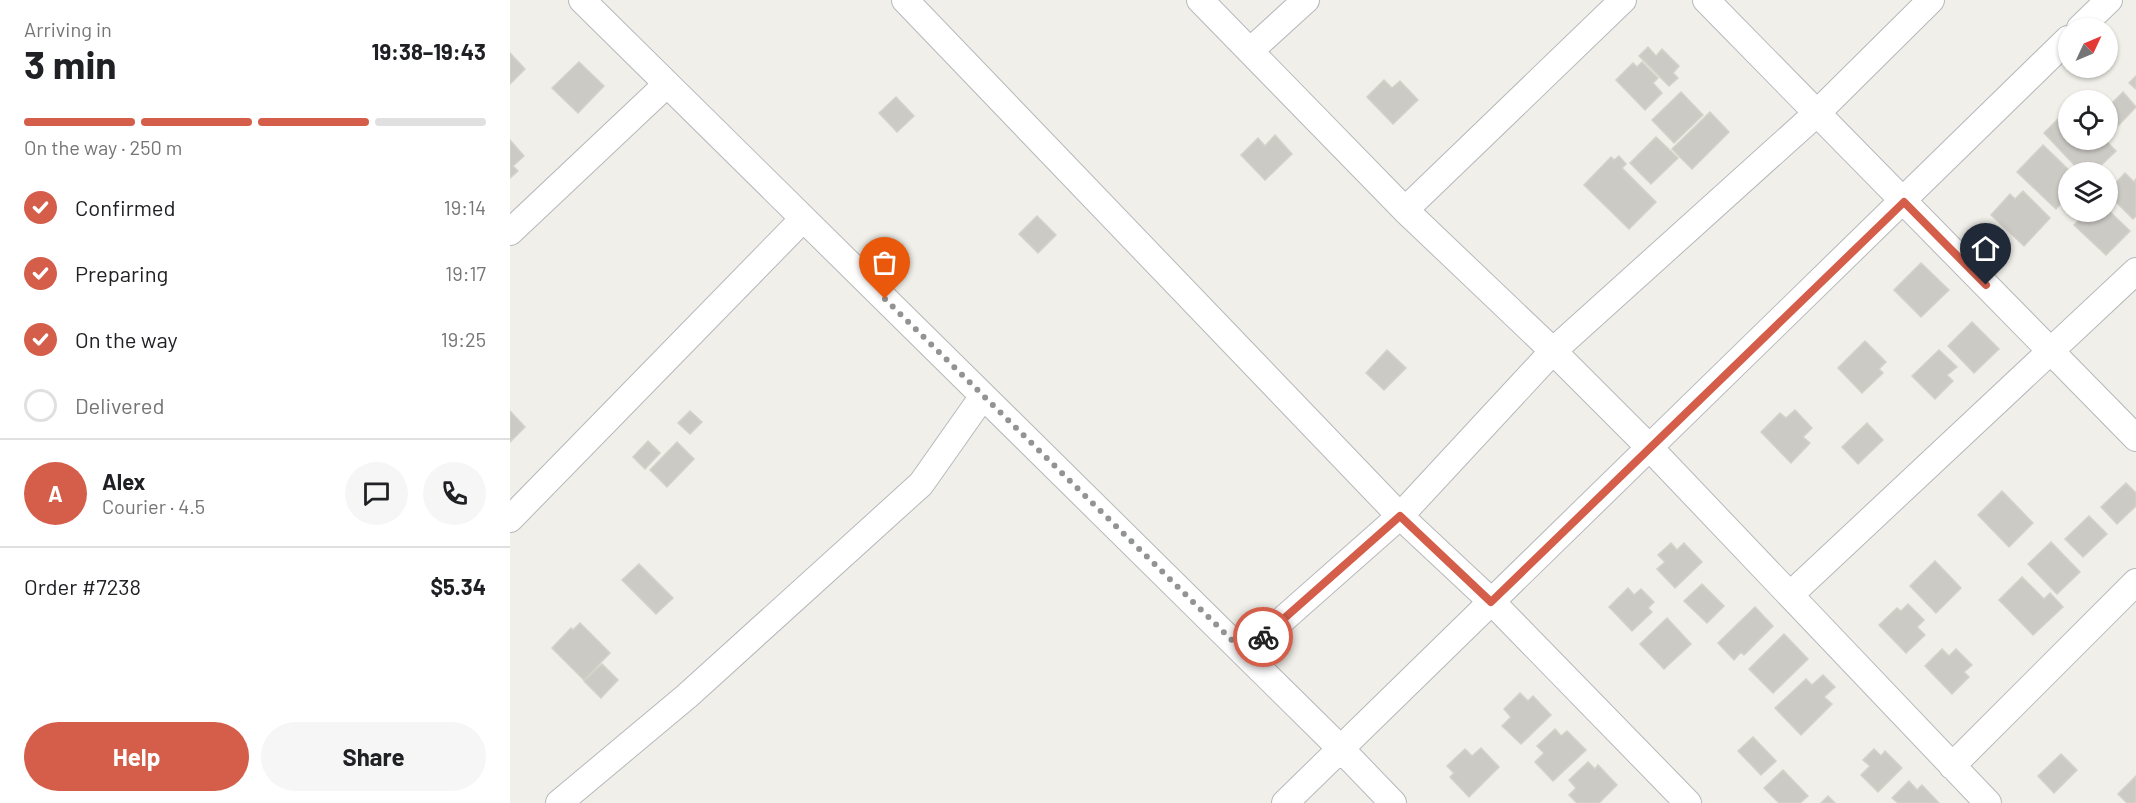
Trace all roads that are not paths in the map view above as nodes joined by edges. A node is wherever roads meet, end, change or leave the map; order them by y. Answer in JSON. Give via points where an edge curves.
{"nodes":[{"id":1,"x":582,"y":0,"type":"edge"},
{"id":2,"x":905,"y":0,"type":"edge"},
{"id":3,"x":1200,"y":0,"type":"edge"},
{"id":4,"x":1305,"y":0,"type":"edge"},
{"id":5,"x":1623,"y":0,"type":"edge"},
{"id":6,"x":1706,"y":0,"type":"edge"},
{"id":7,"x":1931,"y":0,"type":"edge"},
{"id":8,"x":2109,"y":0,"type":"edge"},
{"id":9,"x":2090,"y":18,"type":"edge"},
{"id":10,"x":2058,"y":49,"type":"edge"},
{"id":11,"x":1250,"y":51,"type":"junction"},
{"id":12,"x":667,"y":84,"type":"junction"},
{"id":13,"x":1817,"y":113,"type":"junction"},
{"id":14,"x":1904,"y":202,"type":"junction"},
{"id":15,"x":1405,"y":210,"type":"junction"},
{"id":16,"x":804,"y":219,"type":"junction"},
{"id":17,"x":510,"y":232,"type":"edge"},
{"id":18,"x":2136,"y":271,"type":"edge"},
{"id":19,"x":1553,"y":351,"type":"junction"},
{"id":20,"x":2051,"y":352,"type":"junction"},
{"id":21,"x":983,"y":396,"type":"junction"},
{"id":22,"x":2136,"y":438,"type":"edge"},
{"id":23,"x":1650,"y":448,"type":"junction"},
{"id":24,"x":1400,"y":516,"type":"junction"},
{"id":25,"x":510,"y":519,"type":"edge"},
{"id":26,"x":2136,"y":582,"type":"edge"},
{"id":27,"x":1790,"y":595,"type":"junction"},
{"id":28,"x":1491,"y":602,"type":"junction"},
{"id":29,"x":1245,"y":653,"type":"junction"},
{"id":30,"x":1341,"y":749,"type":"junction"},
{"id":31,"x":1952,"y":766,"type":"junction"},
{"id":32,"x":559,"y":803,"type":"edge"},
{"id":33,"x":1285,"y":803,"type":"edge"},
{"id":34,"x":1393,"y":803,"type":"edge"},
{"id":35,"x":1688,"y":803,"type":"edge"},
{"id":36,"x":1988,"y":803,"type":"edge"}],
"edges":[{"from":1,"to":12,"type":"street"},
{"from":2,"to":24,"type":"street"},
{"from":3,"to":11,"type":"street"},
{"from":4,"to":11,"type":"street"},
{"from":5,"to":15,"type":"street"},
{"from":6,"to":13,"type":"street"},
{"from":7,"to":13,"type":"street"},
{"from":8,"to":9,"type":"street"},
{"from":10,"to":14,"type":"street"},
{"from":11,"to":15,"type":"street"},
{"from":12,"to":16,"type":"street"},
{"from":12,"to":17,"type":"street"},
{"from":13,"to":14,"type":"street"},
{"from":13,"to":19,"type":"street"},
{"from":14,"to":20,"type":"street"},
{"from":14,"to":23,"type":"street"},
{"from":15,"to":19,"type":"street"},
{"from":16,"to":21,"type":"street"},
{"from":16,"to":25,"type":"street"},
{"from":18,"to":20,"type":"street"},
{"from":19,"to":23,"type":"street"},
{"from":19,"to":24,"type":"street"},
{"from":20,"to":22,"type":"street"},
{"from":20,"to":27,"type":"street"},
{"from":21,"to":29,"type":"street"},
{"from":21,"to":32,"type":"street","via":[[921,484],[687,696]]},
{"from":23,"to":27,"type":"street"},
{"from":23,"to":28,"type":"street"},
{"from":24,"to":28,"type":"street"},
{"from":24,"to":29,"type":"street"},
{"from":26,"to":31,"type":"street"},
{"from":27,"to":31,"type":"street"},
{"from":28,"to":30,"type":"street"},
{"from":28,"to":35,"type":"street"},
{"from":29,"to":30,"type":"street"},
{"from":30,"to":33,"type":"street"},
{"from":30,"to":34,"type":"street"},
{"from":31,"to":36,"type":"street"}]}
